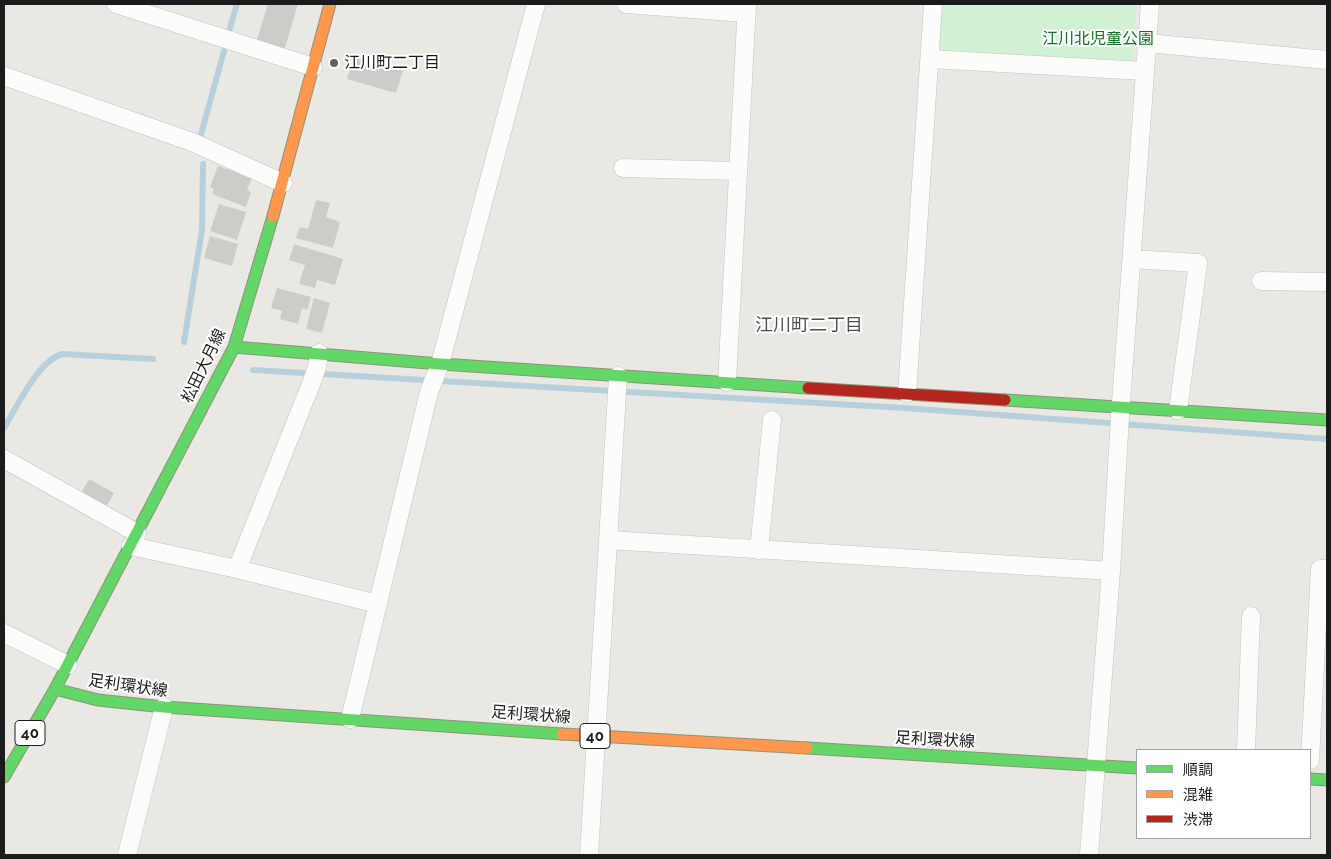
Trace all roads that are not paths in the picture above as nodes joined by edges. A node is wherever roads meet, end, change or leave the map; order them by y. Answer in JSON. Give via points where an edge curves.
{"nodes":[{"id":1,"x":116,"y":4,"type":"edge"},
{"id":2,"x":330,"y":4,"type":"edge"},
{"id":3,"x":536,"y":4,"type":"edge"},
{"id":4,"x":626,"y":4,"type":"edge"},
{"id":5,"x":933,"y":4,"type":"edge"},
{"id":6,"x":1150,"y":4,"type":"edge"},
{"id":7,"x":747,"y":9,"type":"edge"},
{"id":8,"x":1147,"y":44,"type":"junction"},
{"id":9,"x":930,"y":59,"type":"junction"},
{"id":10,"x":1327,"y":60,"type":"edge"},
{"id":11,"x":313,"y":66,"type":"junction"},
{"id":12,"x":1145,"y":71,"type":"junction"},
{"id":13,"x":4,"y":76,"type":"edge"},
{"id":14,"x":623,"y":168,"type":"dead end"},
{"id":15,"x":738,"y":171,"type":"junction"},
{"id":16,"x":283,"y":183,"type":"junction"},
{"id":17,"x":1132,"y":258,"type":"junction"},
{"id":18,"x":1262,"y":281,"type":"dead end"},
{"id":19,"x":1327,"y":282,"type":"edge"},
{"id":20,"x":234,"y":347,"type":"junction"},
{"id":21,"x":318,"y":360,"type":"junction"},
{"id":22,"x":438,"y":367,"type":"junction"},
{"id":23,"x":727,"y":382,"type":"junction"},
{"id":24,"x":617,"y":387,"type":"junction"},
{"id":25,"x":907,"y":392,"type":"junction"},
{"id":26,"x":1178,"y":410,"type":"junction"},
{"id":27,"x":1120,"y":411,"type":"junction"},
{"id":28,"x":772,"y":420,"type":"dead end"},
{"id":29,"x":1327,"y":420,"type":"edge"},
{"id":30,"x":4,"y":459,"type":"edge"},
{"id":31,"x":134,"y":539,"type":"junction"},
{"id":32,"x":609,"y":540,"type":"junction"},
{"id":33,"x":759,"y":550,"type":"junction"},
{"id":34,"x":238,"y":569,"type":"junction"},
{"id":35,"x":1327,"y":569,"type":"edge"},
{"id":36,"x":1112,"y":571,"type":"junction"},
{"id":37,"x":378,"y":604,"type":"junction"},
{"id":38,"x":1251,"y":616,"type":"dead end"},
{"id":39,"x":4,"y":633,"type":"edge"},
{"id":40,"x":68,"y":665,"type":"junction"},
{"id":41,"x":55,"y":689,"type":"junction"},
{"id":42,"x":164,"y":707,"type":"junction"},
{"id":43,"x":350,"y":719,"type":"junction"},
{"id":44,"x":597,"y":736,"type":"junction"},
{"id":45,"x":1246,"y":749,"type":"edge"},
{"id":46,"x":1311,"y":749,"type":"edge"},
{"id":47,"x":1095,"y":766,"type":"junction"},
{"id":48,"x":1136,"y":768,"type":"edge"},
{"id":49,"x":4,"y":777,"type":"edge"},
{"id":50,"x":1311,"y":779,"type":"edge"},
{"id":51,"x":1327,"y":780,"type":"edge"},
{"id":52,"x":127,"y":855,"type":"edge"},
{"id":53,"x":589,"y":855,"type":"edge"},
{"id":54,"x":1089,"y":855,"type":"edge"}],
"edges":[{"from":1,"to":11,"type":"street"},
{"from":2,"to":11,"type":"main road","name":"松田大月線"},
{"from":3,"to":22,"type":"street"},
{"from":4,"to":7,"type":"street"},
{"from":5,"to":9,"type":"street"},
{"from":6,"to":8,"type":"street"},
{"from":7,"to":15,"type":"street"},
{"from":8,"to":10,"type":"street"},
{"from":8,"to":12,"type":"street"},
{"from":9,"to":12,"type":"street"},
{"from":9,"to":25,"type":"street"},
{"from":11,"to":16,"type":"main road","name":"松田大月線"},
{"from":12,"to":17,"type":"street"},
{"from":13,"to":16,"type":"street","via":[[192,142]]},
{"from":14,"to":15,"type":"street"},
{"from":15,"to":23,"type":"street"},
{"from":16,"to":20,"type":"main road","name":"松田大月線"},
{"from":17,"to":26,"type":"street","via":[[1198,263]]},
{"from":17,"to":27,"type":"street"},
{"from":18,"to":19,"type":"street"},
{"from":20,"to":21,"type":"main road"},
{"from":20,"to":31,"type":"main road","name":"松田大月線"},
{"from":21,"to":22,"type":"main road"},
{"from":21,"to":34,"type":"street"},
{"from":22,"to":24,"type":"main road"},
{"from":22,"to":37,"type":"street","via":[[429,392]]},
{"from":23,"to":24,"type":"main road"},
{"from":23,"to":25,"type":"main road"},
{"from":24,"to":32,"type":"street"},
{"from":25,"to":27,"type":"main road"},
{"from":26,"to":27,"type":"main road"},
{"from":26,"to":29,"type":"main road"},
{"from":27,"to":36,"type":"street"},
{"from":28,"to":33,"type":"street"},
{"from":30,"to":31,"type":"street"},
{"from":31,"to":34,"type":"street"},
{"from":31,"to":40,"type":"main road","name":"松田大月線"},
{"from":32,"to":33,"type":"street"},
{"from":32,"to":44,"type":"street"},
{"from":33,"to":36,"type":"street"},
{"from":34,"to":37,"type":"street"},
{"from":35,"to":46,"type":"street","via":[[1320,569]]},
{"from":36,"to":47,"type":"street"},
{"from":37,"to":43,"type":"street"},
{"from":38,"to":45,"type":"street"},
{"from":39,"to":40,"type":"street"},
{"from":40,"to":41,"type":"main road","name":"松田大月線"},
{"from":41,"to":42,"type":"main road","name":"足利環状線","number":"40","via":[[98,700]]},
{"from":41,"to":49,"type":"main road","number":"40"},
{"from":42,"to":43,"type":"main road","name":"足利環状線","number":"40"},
{"from":42,"to":52,"type":"street"},
{"from":43,"to":44,"type":"main road","name":"足利環状線","number":"40"},
{"from":44,"to":47,"type":"main road","name":"足利環状線","number":"40"},
{"from":44,"to":53,"type":"street"},
{"from":47,"to":48,"type":"main road","name":"足利環状線","number":"40"},
{"from":47,"to":54,"type":"street"},
{"from":50,"to":51,"type":"main road"}]}
